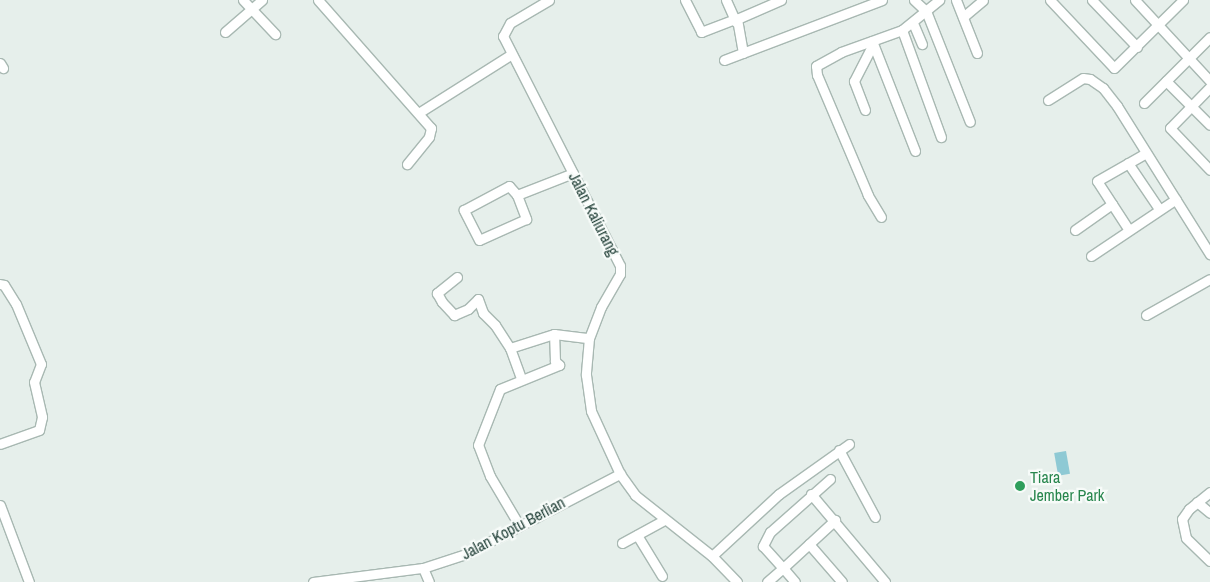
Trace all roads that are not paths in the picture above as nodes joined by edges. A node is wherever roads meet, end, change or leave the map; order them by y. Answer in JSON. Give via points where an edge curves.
{"nodes":[{"id":1,"x":243,"y":0,"type":"edge"},
{"id":2,"x":262,"y":0,"type":"edge"},
{"id":3,"x":318,"y":0,"type":"edge"},
{"id":4,"x":549,"y":0,"type":"edge"},
{"id":5,"x":685,"y":0,"type":"edge"},
{"id":6,"x":726,"y":0,"type":"edge"},
{"id":7,"x":781,"y":0,"type":"edge"},
{"id":8,"x":882,"y":0,"type":"edge"},
{"id":9,"x":914,"y":0,"type":"edge"},
{"id":10,"x":938,"y":0,"type":"edge"},
{"id":11,"x":956,"y":0,"type":"edge"},
{"id":12,"x":983,"y":0,"type":"edge"},
{"id":13,"x":1092,"y":0,"type":"edge"},
{"id":14,"x":1135,"y":0,"type":"edge"},
{"id":15,"x":1182,"y":0,"type":"edge"},
{"id":16,"x":1056,"y":2,"type":"edge"},
{"id":17,"x":761,"y":4,"type":"edge"},
{"id":18,"x":252,"y":9,"type":"junction"},
{"id":19,"x":926,"y":12,"type":"junction"},
{"id":20,"x":963,"y":17,"type":"junction"},
{"id":21,"x":736,"y":21,"type":"junction"},
{"id":22,"x":913,"y":23,"type":"junction"},
{"id":23,"x":1160,"y":26,"type":"junction"},
{"id":24,"x":902,"y":30,"type":"junction"},
{"id":25,"x":225,"y":32,"type":"dead end"},
{"id":26,"x":274,"y":34,"type":"dead end"},
{"id":27,"x":1210,"y":37,"type":"edge"},
{"id":28,"x":873,"y":42,"type":"junction"},
{"id":29,"x":922,"y":44,"type":"dead end"},
{"id":30,"x":1137,"y":47,"type":"junction"},
{"id":31,"x":743,"y":53,"type":"junction"},
{"id":32,"x":977,"y":53,"type":"dead end"},
{"id":33,"x":510,"y":55,"type":"junction"},
{"id":34,"x":1190,"y":59,"type":"junction"},
{"id":35,"x":724,"y":60,"type":"dead end"},
{"id":36,"x":1210,"y":81,"type":"edge"},
{"id":37,"x":1166,"y":82,"type":"junction"},
{"id":38,"x":1210,"y":87,"type":"edge"},
{"id":39,"x":1048,"y":100,"type":"dead end"},
{"id":40,"x":1144,"y":103,"type":"dead end"},
{"id":41,"x":1190,"y":106,"type":"junction"},
{"id":42,"x":864,"y":110,"type":"dead end"},
{"id":43,"x":420,"y":112,"type":"junction"},
{"id":44,"x":970,"y":122,"type":"dead end"},
{"id":45,"x":1210,"y":125,"type":"edge"},
{"id":46,"x":941,"y":137,"type":"dead end"},
{"id":47,"x":915,"y":151,"type":"dead end"},
{"id":48,"x":1146,"y":153,"type":"junction"},
{"id":49,"x":1128,"y":163,"type":"junction"},
{"id":50,"x":407,"y":164,"type":"dead end"},
{"id":51,"x":1209,"y":166,"type":"edge"},
{"id":52,"x":573,"y":173,"type":"junction"},
{"id":53,"x":517,"y":195,"type":"junction"},
{"id":54,"x":1176,"y":199,"type":"junction"},
{"id":55,"x":1112,"y":204,"type":"junction"},
{"id":56,"x":1159,"y":209,"type":"junction"},
{"id":57,"x":881,"y":217,"type":"dead end"},
{"id":58,"x":1075,"y":230,"type":"dead end"},
{"id":59,"x":1129,"y":230,"type":"junction"},
{"id":60,"x":1208,"y":241,"type":"edge"},
{"id":61,"x":1210,"y":254,"type":"edge"},
{"id":62,"x":1091,"y":256,"type":"dead end"},
{"id":63,"x":457,"y":277,"type":"dead end"},
{"id":64,"x":1210,"y":279,"type":"edge"},
{"id":65,"x":0,"y":284,"type":"edge"},
{"id":66,"x":1146,"y":315,"type":"dead end"},
{"id":67,"x":554,"y":334,"type":"junction"},
{"id":68,"x":589,"y":338,"type":"junction"},
{"id":69,"x":510,"y":348,"type":"junction"},
{"id":70,"x":522,"y":378,"type":"junction"},
{"id":71,"x":0,"y":444,"type":"edge"},
{"id":72,"x":848,"y":444,"type":"dead end"},
{"id":73,"x":839,"y":450,"type":"junction"},
{"id":74,"x":620,"y":474,"type":"junction"},
{"id":75,"x":830,"y":479,"type":"dead end"},
{"id":76,"x":1210,"y":492,"type":"edge"},
{"id":77,"x":811,"y":494,"type":"junction"},
{"id":78,"x":1197,"y":502,"type":"junction"},
{"id":79,"x":0,"y":506,"type":"edge"},
{"id":80,"x":1210,"y":513,"type":"edge"},
{"id":81,"x":875,"y":517,"type":"dead end"},
{"id":82,"x":664,"y":520,"type":"junction"},
{"id":83,"x":834,"y":520,"type":"junction"},
{"id":84,"x":519,"y":525,"type":"junction"},
{"id":85,"x":637,"y":535,"type":"junction"},
{"id":86,"x":622,"y":543,"type":"dead end"},
{"id":87,"x":809,"y":544,"type":"junction"},
{"id":88,"x":712,"y":556,"type":"junction"},
{"id":89,"x":1210,"y":561,"type":"edge"},
{"id":90,"x":424,"y":568,"type":"junction"},
{"id":91,"x":783,"y":568,"type":"junction"},
{"id":92,"x":662,"y":576,"type":"dead end"},
{"id":93,"x":29,"y":582,"type":"edge"},
{"id":94,"x":313,"y":582,"type":"edge"},
{"id":95,"x":429,"y":582,"type":"edge"},
{"id":96,"x":737,"y":582,"type":"edge"},
{"id":97,"x":767,"y":582,"type":"edge"},
{"id":98,"x":795,"y":582,"type":"edge"},
{"id":99,"x":842,"y":582,"type":"edge"},
{"id":100,"x":885,"y":582,"type":"edge"}],
"edges":[{"from":1,"to":18,"type":"street"},
{"from":2,"to":18,"type":"street"},
{"from":3,"to":43,"type":"street"},
{"from":4,"to":33,"type":"street","name":"Jalan Kaliurang","via":[[505,28],[503,36]]},
{"from":5,"to":21,"type":"street","via":[[701,32]]},
{"from":6,"to":21,"type":"street"},
{"from":7,"to":17,"type":"street"},
{"from":8,"to":31,"type":"street"},
{"from":9,"to":19,"type":"street"},
{"from":10,"to":19,"type":"street"},
{"from":11,"to":20,"type":"street"},
{"from":12,"to":20,"type":"street"},
{"from":13,"to":30,"type":"street"},
{"from":14,"to":23,"type":"street"},
{"from":15,"to":23,"type":"street"},
{"from":16,"to":30,"type":"street","via":[[1112,68]]},
{"from":17,"to":21,"type":"street"},
{"from":18,"to":25,"type":"street"},
{"from":18,"to":26,"type":"street"},
{"from":19,"to":22,"type":"street"},
{"from":19,"to":44,"type":"street"},
{"from":20,"to":32,"type":"street"},
{"from":21,"to":31,"type":"street"},
{"from":22,"to":24,"type":"street"},
{"from":22,"to":29,"type":"street"},
{"from":23,"to":30,"type":"street"},
{"from":23,"to":34,"type":"street"},
{"from":24,"to":28,"type":"street"},
{"from":24,"to":46,"type":"street"},
{"from":27,"to":34,"type":"street"},
{"from":28,"to":42,"type":"street","via":[[854,81]]},
{"from":28,"to":47,"type":"street"},
{"from":28,"to":57,"type":"street","via":[[820,62],[815,70],[868,195]]},
{"from":31,"to":35,"type":"street"},
{"from":33,"to":43,"type":"street"},
{"from":33,"to":52,"type":"street","name":"Jalan Kaliurang"},
{"from":34,"to":36,"type":"street"},
{"from":34,"to":37,"type":"street"},
{"from":37,"to":40,"type":"street"},
{"from":37,"to":41,"type":"street"},
{"from":38,"to":41,"type":"street"},
{"from":39,"to":48,"type":"street","via":[[1083,78],[1090,79],[1118,106]]},
{"from":41,"to":45,"type":"street"},
{"from":41,"to":51,"type":"street","via":[[1170,129]]},
{"from":43,"to":50,"type":"street","via":[[431,133]]},
{"from":48,"to":49,"type":"street"},
{"from":48,"to":54,"type":"street"},
{"from":49,"to":55,"type":"street","via":[[1097,181]]},
{"from":49,"to":56,"type":"street"},
{"from":52,"to":53,"type":"street"},
{"from":52,"to":68,"type":"street","name":"Jalan Kaliurang","via":[[621,269]]},
{"from":53,"to":53,"type":"street","via":[[509,186],[464,210],[479,240],[526,219]]},
{"from":54,"to":56,"type":"street"},
{"from":54,"to":60,"type":"street"},
{"from":55,"to":58,"type":"street"},
{"from":55,"to":59,"type":"street"},
{"from":56,"to":59,"type":"street"},
{"from":59,"to":62,"type":"street"},
{"from":60,"to":61,"type":"street"},
{"from":63,"to":69,"type":"street","via":[[437,293],[442,302],[454,315],[468,309],[478,299],[483,313]]},
{"from":64,"to":66,"type":"street"},
{"from":65,"to":71,"type":"street","via":[[16,304],[41,364],[34,382],[42,417],[39,430]]},
{"from":67,"to":68,"type":"street"},
{"from":67,"to":69,"type":"street"},
{"from":67,"to":70,"type":"street","via":[[555,361],[559,365]]},
{"from":68,"to":74,"type":"street","name":"Jalan Kaliurang","via":[[586,375],[591,410]]},
{"from":69,"to":70,"type":"street"},
{"from":70,"to":84,"type":"street","via":[[496,392],[478,445],[490,476]]},
{"from":72,"to":73,"type":"street"},
{"from":73,"to":81,"type":"street"},
{"from":73,"to":88,"type":"street","via":[[779,494]]},
{"from":74,"to":82,"type":"street","name":"Jalan Kaliurang","via":[[635,495]]},
{"from":74,"to":84,"type":"street","name":"Jalan Koptu Berlian"},
{"from":75,"to":77,"type":"street"},
{"from":76,"to":78,"type":"street"},
{"from":77,"to":83,"type":"street"},
{"from":77,"to":91,"type":"street","via":[[762,543]]},
{"from":78,"to":80,"type":"street"},
{"from":78,"to":89,"type":"street","via":[[1182,516],[1182,530]]},
{"from":79,"to":93,"type":"street"},
{"from":82,"to":85,"type":"street"},
{"from":82,"to":88,"type":"street","name":"Jalan Kaliurang"},
{"from":83,"to":87,"type":"street"},
{"from":83,"to":100,"type":"street"},
{"from":84,"to":90,"type":"street","name":"Jalan Koptu Berlian","via":[[466,554]]},
{"from":85,"to":86,"type":"street"},
{"from":85,"to":92,"type":"street"},
{"from":87,"to":91,"type":"street"},
{"from":87,"to":99,"type":"street"},
{"from":88,"to":96,"type":"street","name":"Jalan Kaliurang"},
{"from":90,"to":94,"type":"street","name":"Jalan Koptu Berlian"},
{"from":90,"to":95,"type":"street"},
{"from":91,"to":97,"type":"street"},
{"from":91,"to":98,"type":"street"}]}
